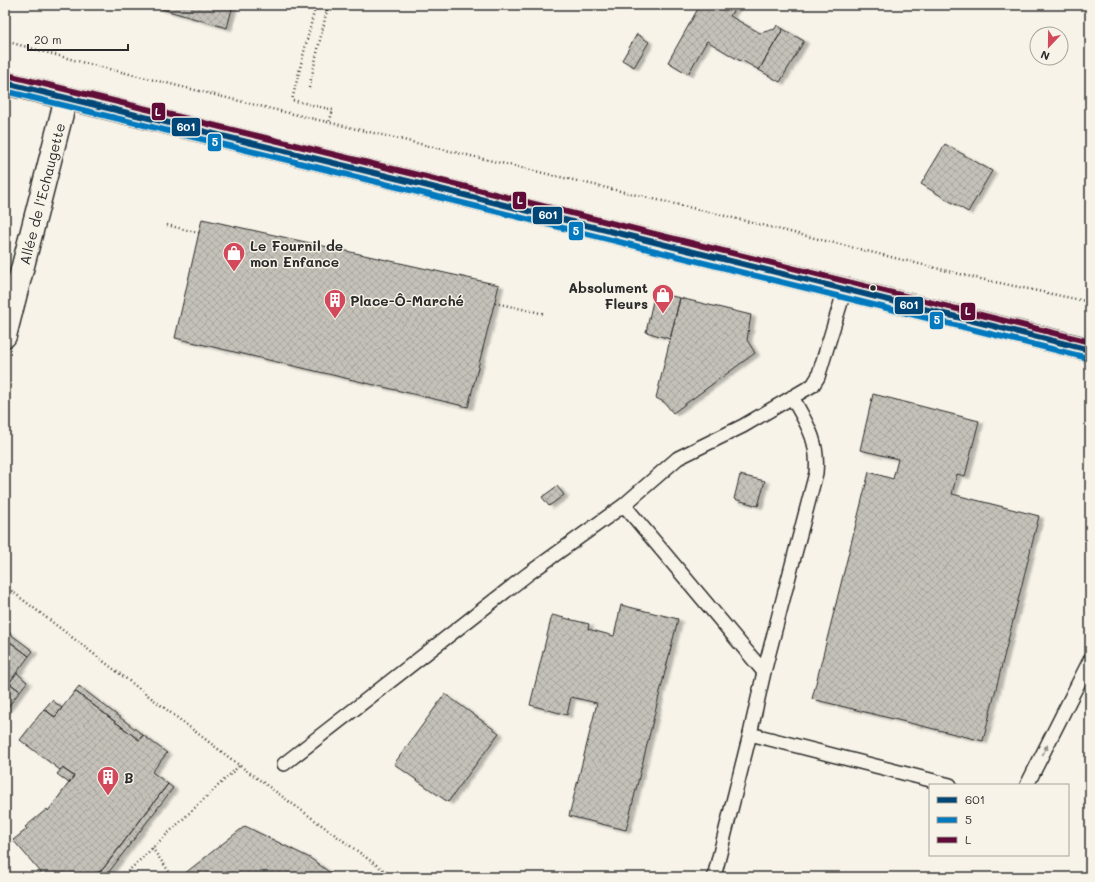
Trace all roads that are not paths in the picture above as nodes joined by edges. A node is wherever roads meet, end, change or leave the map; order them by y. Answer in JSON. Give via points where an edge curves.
{"nodes":[{"id":1,"x":5,"y":83,"type":"edge"},
{"id":2,"x":66,"y":98,"type":"junction"},
{"id":3,"x":845,"y":289,"type":"junction"},
{"id":4,"x":5,"y":336,"type":"edge"},
{"id":5,"x":1090,"y":350,"type":"edge"},
{"id":6,"x":792,"y":397,"type":"junction"},
{"id":7,"x":624,"y":506,"type":"junction"},
{"id":8,"x":1090,"y":660,"type":"edge"},
{"id":9,"x":764,"y":672,"type":"junction"},
{"id":10,"x":750,"y":734,"type":"junction"},
{"id":11,"x":284,"y":764,"type":"dead end"},
{"id":12,"x":946,"y":784,"type":"edge"},
{"id":13,"x":1028,"y":784,"type":"edge"},
{"id":14,"x":714,"y":877,"type":"edge"}],
"edges":[{"from":1,"to":2,"type":"street"},
{"from":2,"to":3,"type":"street"},
{"from":2,"to":4,"type":"street","name":"Allée de l'Echaugette"},
{"from":3,"to":5,"type":"street"},
{"from":3,"to":6,"type":"lane","via":[[818,377],[813,385]]},
{"from":6,"to":7,"type":"lane","via":[[743,426],[678,458]]},
{"from":6,"to":9,"type":"lane","via":[[812,434],[818,458]]},
{"from":7,"to":9,"type":"lane"},
{"from":7,"to":11,"type":"lane","via":[[528,574]]},
{"from":13,"to":8,"type":"lane","one_way":true},
{"from":9,"to":10,"type":"lane"},
{"from":10,"to":12,"type":"lane"},
{"from":10,"to":14,"type":"lane"}]}
